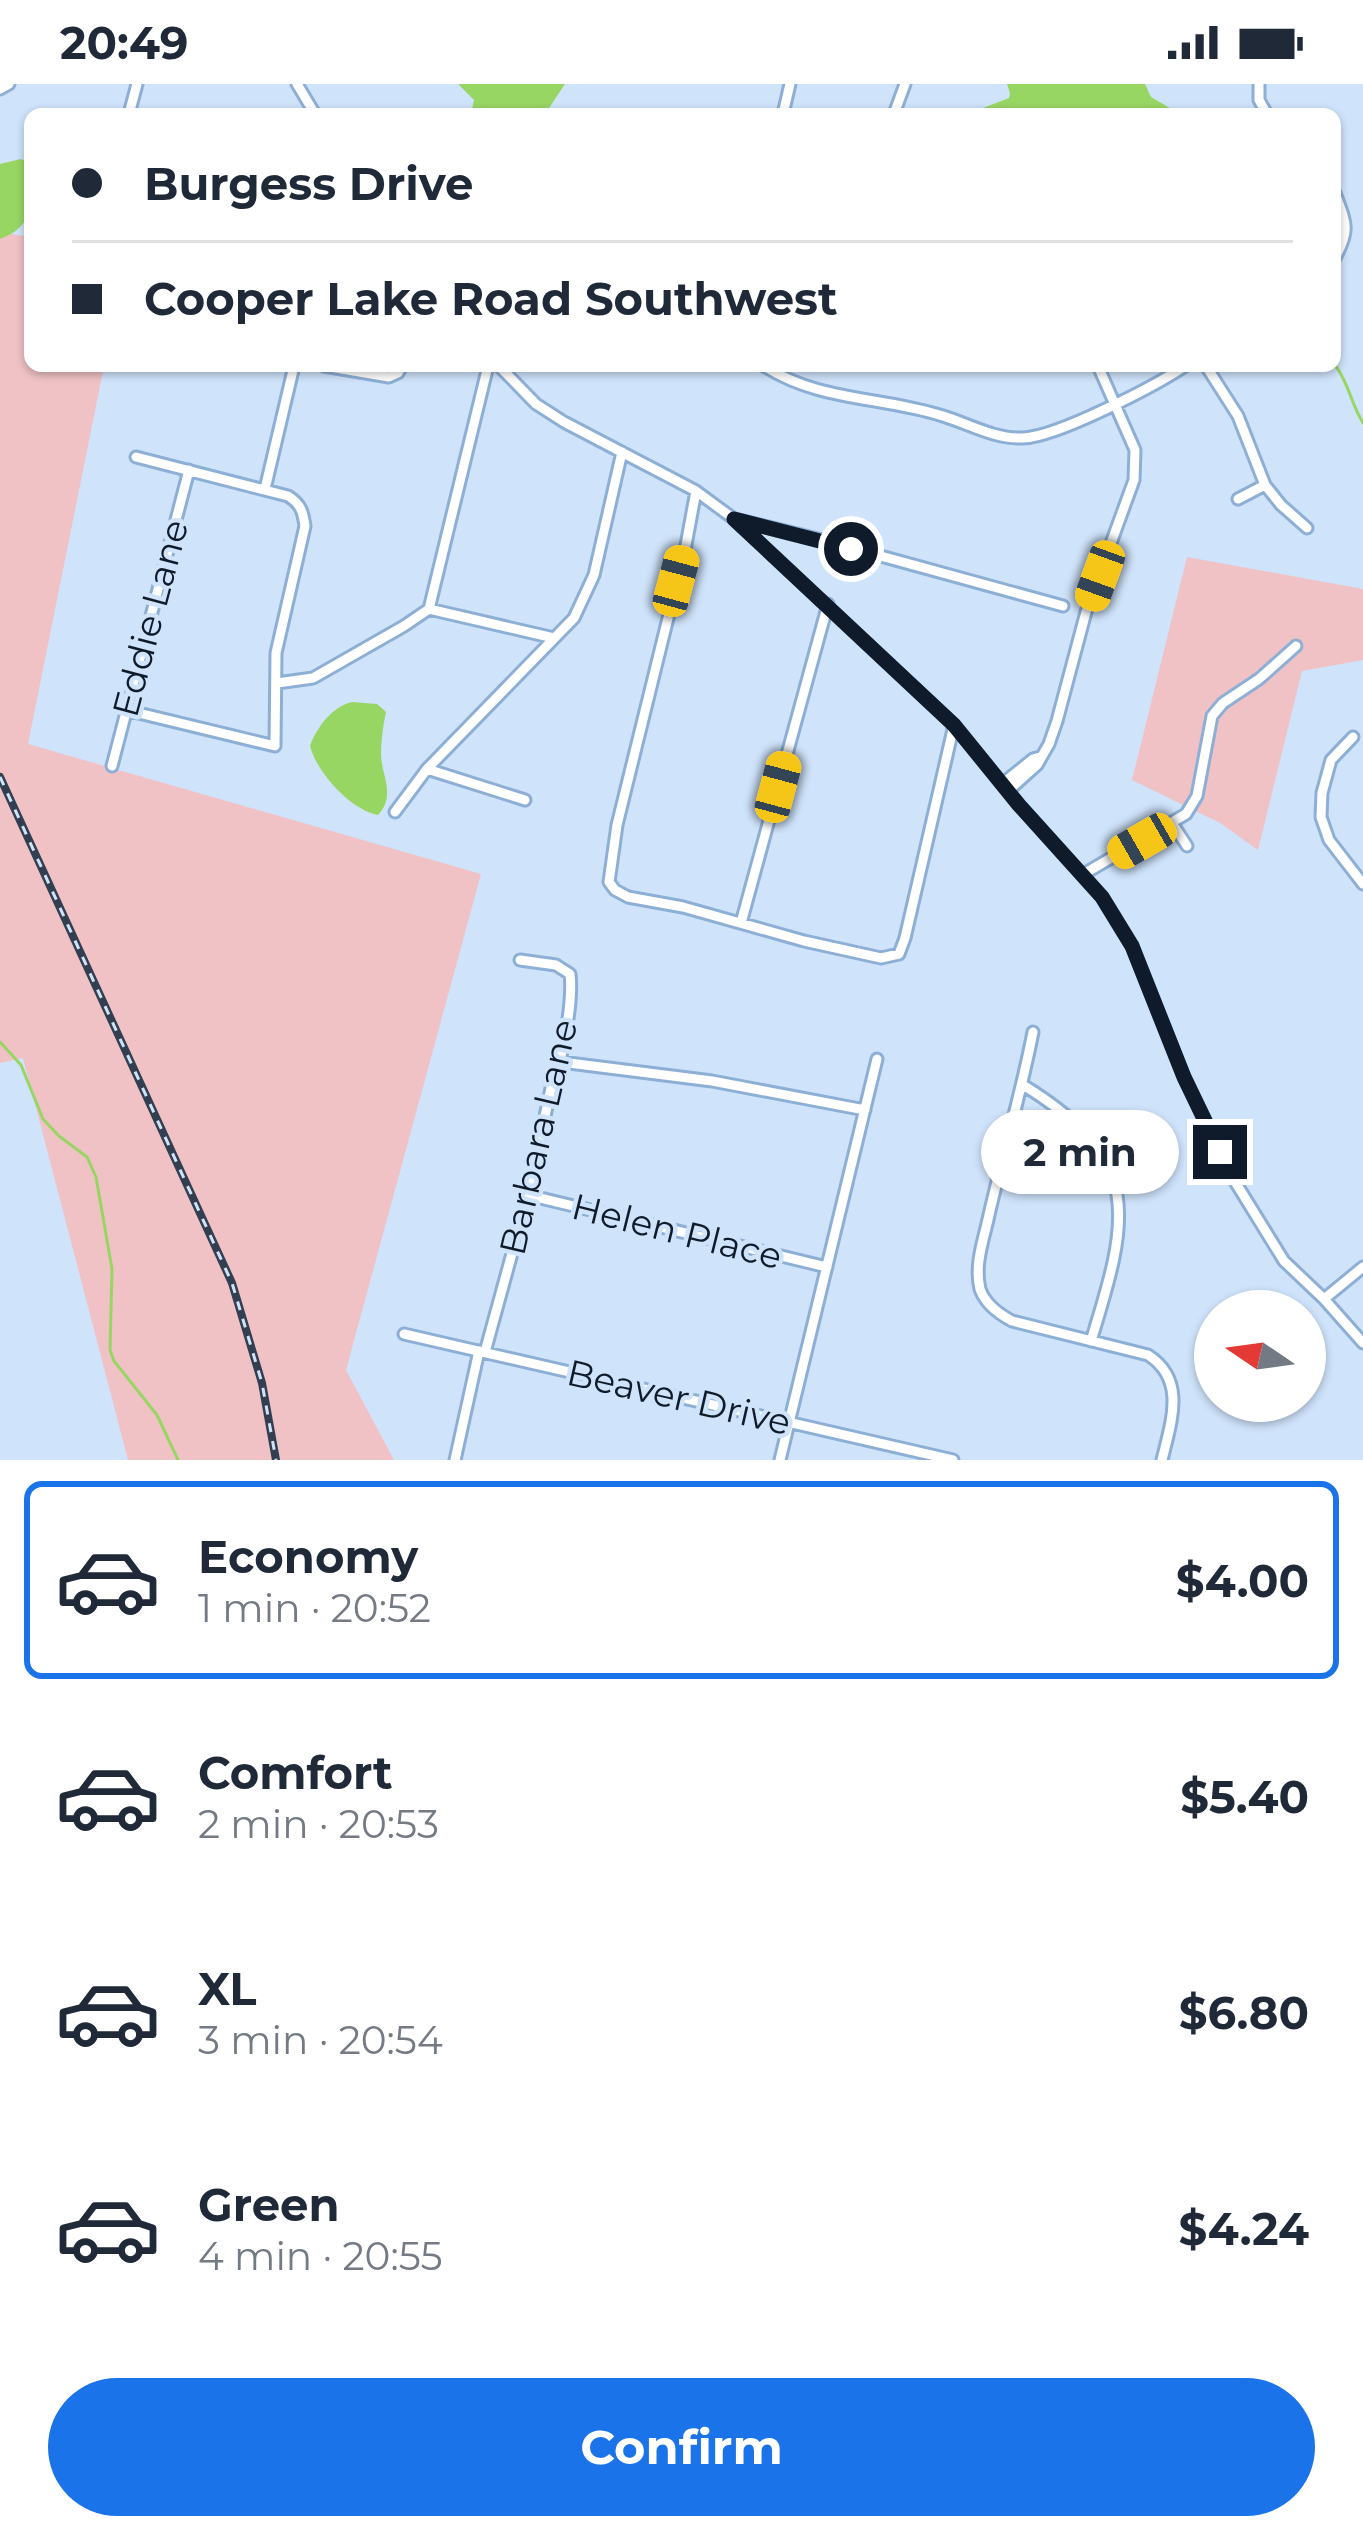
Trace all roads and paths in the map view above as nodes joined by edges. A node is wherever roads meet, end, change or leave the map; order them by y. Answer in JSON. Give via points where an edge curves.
{"nodes":[{"id":1,"x":9,"y":84,"type":"edge"},
{"id":2,"x":0,"y":89,"type":"edge"},
{"id":3,"x":1341,"y":209,"type":"edge"},
{"id":4,"x":1347,"y":232,"type":"junction"},
{"id":5,"x":1363,"y":233,"type":"edge"},
{"id":6,"x":1341,"y":245,"type":"edge"},
{"id":7,"x":294,"y":372,"type":"edge"},
{"id":8,"x":356,"y":372,"type":"edge"},
{"id":9,"x":397,"y":372,"type":"edge"},
{"id":10,"x":487,"y":372,"type":"edge"},
{"id":11,"x":505,"y":372,"type":"edge"},
{"id":12,"x":774,"y":372,"type":"edge"},
{"id":13,"x":1101,"y":372,"type":"edge"},
{"id":14,"x":1173,"y":372,"type":"edge"},
{"id":15,"x":1210,"y":372,"type":"edge"},
{"id":16,"x":1115,"y":402,"type":"junction"},
{"id":17,"x":622,"y":452,"type":"junction"},
{"id":18,"x":136,"y":458,"type":"dead end"},
{"id":19,"x":189,"y":470,"type":"junction"},
{"id":20,"x":1264,"y":484,"type":"junction"},
{"id":21,"x":265,"y":489,"type":"junction"},
{"id":22,"x":696,"y":491,"type":"junction"},
{"id":23,"x":1238,"y":499,"type":"dead end"},
{"id":24,"x":734,"y":519,"type":"junction"},
{"id":25,"x":1306,"y":528,"type":"dead end"},
{"id":26,"x":828,"y":604,"type":"junction"},
{"id":27,"x":1063,"y":606,"type":"dead end"},
{"id":28,"x":429,"y":609,"type":"junction"},
{"id":29,"x":554,"y":638,"type":"junction"},
{"id":30,"x":1295,"y":646,"type":"dead end"},
{"id":31,"x":277,"y":683,"type":"junction"},
{"id":32,"x":126,"y":710,"type":"junction"},
{"id":33,"x":954,"y":725,"type":"junction"},
{"id":34,"x":1353,"y":737,"type":"dead end"},
{"id":35,"x":1040,"y":757,"type":"junction"},
{"id":36,"x":112,"y":766,"type":"dead end"},
{"id":37,"x":1024,"y":766,"type":"junction"},
{"id":38,"x":427,"y":769,"type":"junction"},
{"id":39,"x":992,"y":772,"type":"junction"},
{"id":40,"x":1005,"y":788,"type":"junction"},
{"id":41,"x":525,"y":800,"type":"dead end"},
{"id":42,"x":394,"y":812,"type":"dead end"},
{"id":43,"x":1172,"y":824,"type":"junction"},
{"id":44,"x":1187,"y":846,"type":"dead end"},
{"id":45,"x":1082,"y":874,"type":"junction"},
{"id":46,"x":1363,"y":884,"type":"edge"},
{"id":47,"x":741,"y":923,"type":"junction"},
{"id":48,"x":520,"y":959,"type":"dead end"},
{"id":49,"x":1033,"y":1032,"type":"dead end"},
{"id":50,"x":877,"y":1058,"type":"dead end"},
{"id":51,"x":561,"y":1062,"type":"junction"},
{"id":52,"x":1023,"y":1085,"type":"junction"},
{"id":53,"x":865,"y":1109,"type":"junction"},
{"id":54,"x":528,"y":1195,"type":"junction"},
{"id":55,"x":827,"y":1267,"type":"junction"},
{"id":56,"x":1363,"y":1268,"type":"edge"},
{"id":57,"x":1314,"y":1290,"type":"edge"},
{"id":58,"x":1326,"y":1297,"type":"edge"},
{"id":59,"x":1326,"y":1301,"type":"edge"},
{"id":60,"x":404,"y":1334,"type":"dead end"},
{"id":61,"x":1091,"y":1342,"type":"junction"},
{"id":62,"x":1363,"y":1343,"type":"edge"},
{"id":63,"x":482,"y":1352,"type":"junction"},
{"id":64,"x":790,"y":1423,"type":"junction"},
{"id":65,"x":898,"y":1447,"type":"junction"},
{"id":66,"x":455,"y":1460,"type":"edge"},
{"id":67,"x":780,"y":1460,"type":"edge"},
{"id":68,"x":896,"y":1460,"type":"edge"},
{"id":69,"x":953,"y":1460,"type":"edge"},
{"id":70,"x":1162,"y":1460,"type":"edge"}],
"edges":[{"from":1,"to":2,"type":"street"},
{"from":3,"to":4,"type":"street"},
{"from":4,"to":5,"type":"street"},
{"from":4,"to":6,"type":"street"},
{"from":7,"to":21,"type":"street"},
{"from":8,"to":9,"type":"street"},
{"from":10,"to":28,"type":"street"},
{"from":11,"to":17,"type":"street","via":[[536,404]]},
{"from":12,"to":16,"type":"street","via":[[818,392],[1024,438]]},
{"from":13,"to":16,"type":"street"},
{"from":14,"to":16,"type":"street"},
{"from":15,"to":20,"type":"street","via":[[1238,416]]},
{"from":16,"to":35,"type":"street","via":[[1135,450],[1134,480]]},
{"from":17,"to":22,"type":"street"},
{"from":17,"to":29,"type":"street","via":[[594,574],[574,618]]},
{"from":18,"to":19,"type":"street"},
{"from":19,"to":21,"type":"street"},
{"from":19,"to":32,"type":"street","name":"Eddie Lane"},
{"from":20,"to":23,"type":"street"},
{"from":20,"to":25,"type":"street"},
{"from":21,"to":31,"type":"street","via":[[298,502],[305,526],[276,653]]},
{"from":22,"to":24,"type":"street"},
{"from":22,"to":47,"type":"street","via":[[609,882],[628,897]]},
{"from":24,"to":26,"type":"street"},
{"from":24,"to":27,"type":"street"},
{"from":26,"to":33,"type":"street"},
{"from":26,"to":47,"type":"street"},
{"from":28,"to":29,"type":"street"},
{"from":28,"to":31,"type":"street","via":[[314,678]]},
{"from":29,"to":38,"type":"street"},
{"from":30,"to":43,"type":"street","via":[[1212,716],[1197,796]]},
{"from":31,"to":32,"type":"street","via":[[274,746]]},
{"from":32,"to":36,"type":"street","name":"Eddie Lane"},
{"from":33,"to":39,"type":"street"},
{"from":33,"to":47,"type":"street","via":[[899,954],[881,958]]},
{"from":34,"to":46,"type":"street","via":[[1331,760],[1321,817]]},
{"from":35,"to":37,"type":"street"},
{"from":35,"to":40,"type":"street"},
{"from":37,"to":39,"type":"street"},
{"from":37,"to":40,"type":"street"},
{"from":38,"to":41,"type":"street"},
{"from":38,"to":42,"type":"street"},
{"from":39,"to":40,"type":"street"},
{"from":40,"to":45,"type":"street"},
{"from":43,"to":44,"type":"street"},
{"from":43,"to":45,"type":"street"},
{"from":45,"to":57,"type":"street","via":[[1132,946],[1234,1180],[1284,1262]]},
{"from":48,"to":51,"type":"street","name":"Barbara Lane","via":[[570,974]]},
{"from":49,"to":52,"type":"street"},
{"from":50,"to":53,"type":"street"},
{"from":51,"to":53,"type":"street"},
{"from":51,"to":54,"type":"street","name":"Barbara Lane"},
{"from":52,"to":61,"type":"street","via":[[1097,1146],[1117,1187],[1119,1228]]},
{"from":52,"to":61,"type":"street","via":[[980,1251],[979,1285],[1012,1321]]},
{"from":53,"to":55,"type":"street"},
{"from":54,"to":55,"type":"street","name":"Helen Place"},
{"from":54,"to":63,"type":"street","name":"Barbara Lane"},
{"from":55,"to":64,"type":"street"},
{"from":56,"to":58,"type":"street"},
{"from":59,"to":62,"type":"street"},
{"from":60,"to":63,"type":"street","name":"Beaver Drive"},
{"from":61,"to":70,"type":"street","via":[[1148,1355],[1168,1374],[1175,1391]]},
{"from":63,"to":64,"type":"street","name":"Beaver Drive"},
{"from":63,"to":66,"type":"street","name":"Barbara Lane"},
{"from":64,"to":65,"type":"street","name":"Beaver Drive"},
{"from":64,"to":67,"type":"street"},
{"from":65,"to":68,"type":"street"},
{"from":65,"to":69,"type":"street","name":"Beaver Drive"}]}
